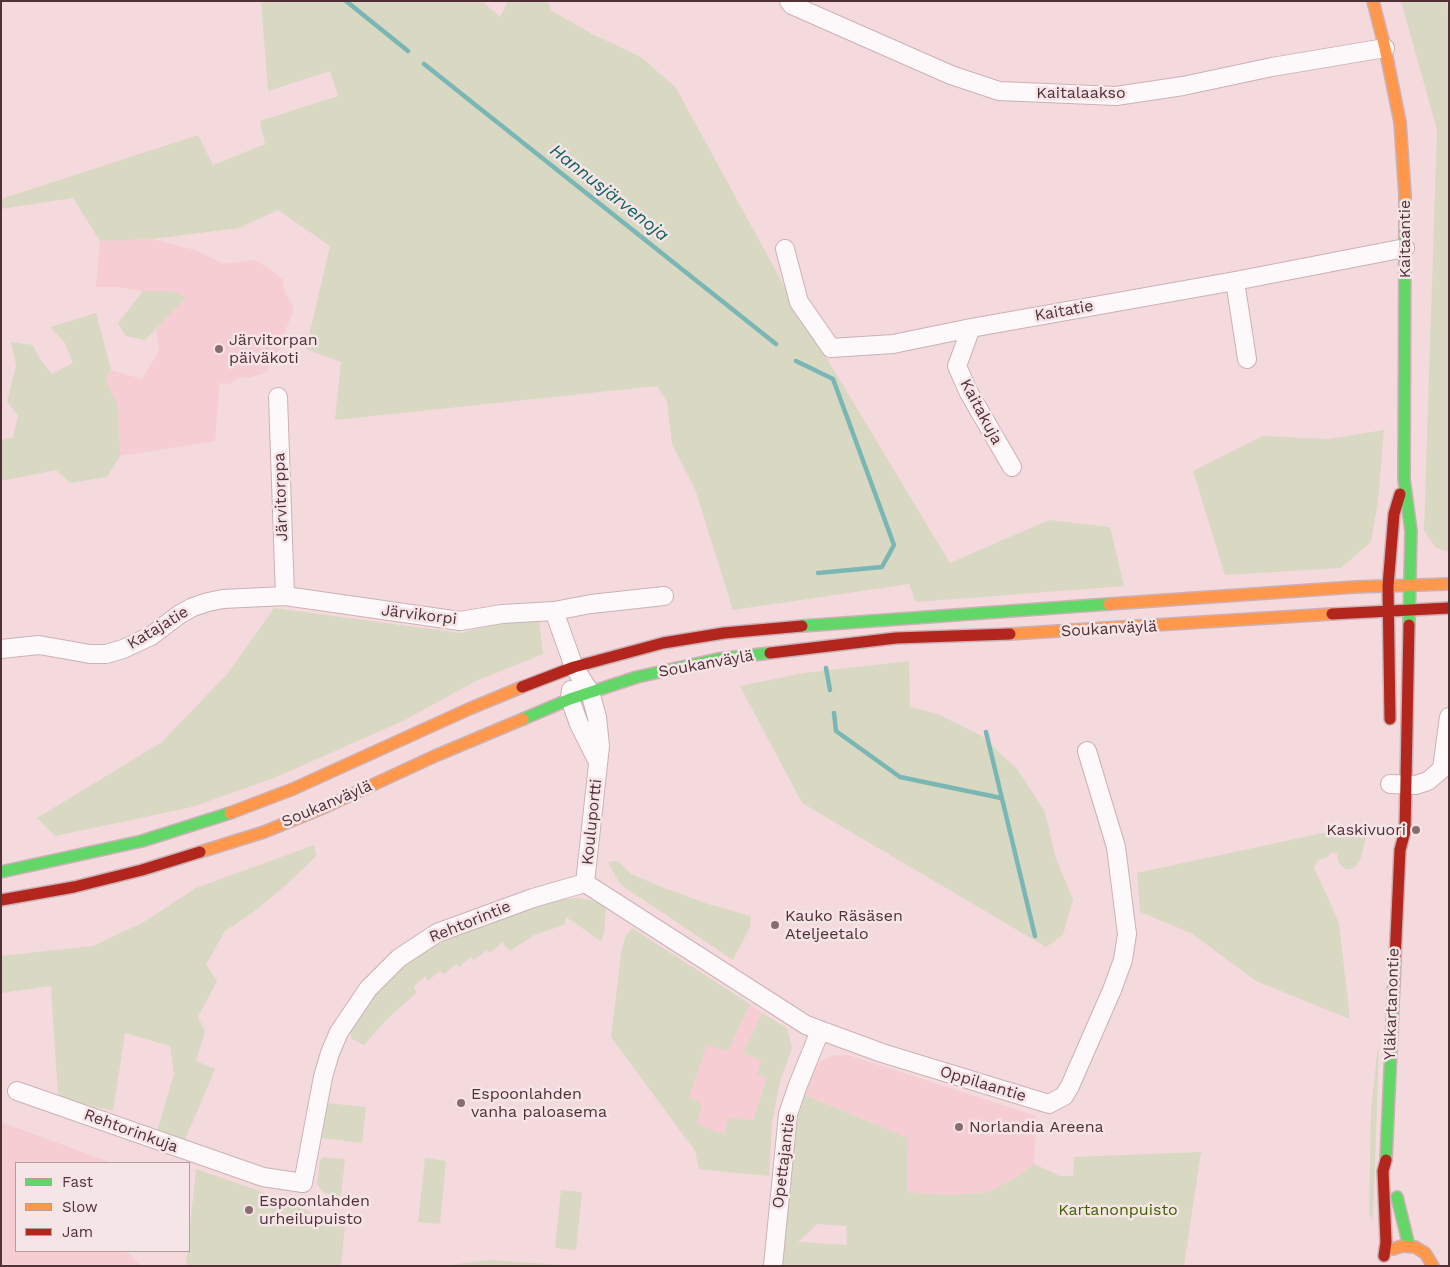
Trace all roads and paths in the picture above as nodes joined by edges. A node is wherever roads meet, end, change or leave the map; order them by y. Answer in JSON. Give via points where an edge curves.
{"nodes":[{"id":1,"x":789,"y":1,"type":"edge"},
{"id":2,"x":1373,"y":1,"type":"edge"},
{"id":3,"x":1386,"y":48,"type":"junction"},
{"id":4,"x":1405,"y":248,"type":"junction"},
{"id":5,"x":785,"y":249,"type":"dead end"},
{"id":6,"x":1235,"y":281,"type":"junction"},
{"id":7,"x":971,"y":328,"type":"junction"},
{"id":8,"x":1246,"y":359,"type":"dead end"},
{"id":9,"x":278,"y":397,"type":"dead end"},
{"id":10,"x":1012,"y":467,"type":"dead end"},
{"id":11,"x":1404,"y":479,"type":"junction"},
{"id":12,"x":1449,"y":584,"type":"edge"},
{"id":13,"x":1410,"y":585,"type":"junction"},
{"id":14,"x":1388,"y":586,"type":"junction"},
{"id":15,"x":285,"y":596,"type":"junction"},
{"id":16,"x":664,"y":596,"type":"dead end"},
{"id":17,"x":1449,"y":608,"type":"edge"},
{"id":18,"x":1409,"y":610,"type":"junction"},
{"id":19,"x":554,"y":611,"type":"junction"},
{"id":20,"x":1388,"y":611,"type":"junction"},
{"id":21,"x":1,"y":649,"type":"edge"},
{"id":22,"x":574,"y":667,"type":"junction"},
{"id":23,"x":590,"y":692,"type":"junction"},
{"id":24,"x":570,"y":698,"type":"junction"},
{"id":25,"x":1449,"y":717,"type":"edge"},
{"id":26,"x":1390,"y":733,"type":"dead end"},
{"id":27,"x":1087,"y":750,"type":"dead end"},
{"id":28,"x":598,"y":761,"type":"junction"},
{"id":29,"x":1394,"y":784,"type":"junction"},
{"id":30,"x":1392,"y":829,"type":"dead end"},
{"id":31,"x":1400,"y":850,"type":"junction"},
{"id":32,"x":1,"y":872,"type":"edge"},
{"id":33,"x":585,"y":883,"type":"junction"},
{"id":34,"x":1,"y":900,"type":"edge"},
{"id":35,"x":820,"y":1031,"type":"junction"},
{"id":36,"x":17,"y":1091,"type":"dead end"},
{"id":37,"x":1388,"y":1158,"type":"junction"},
{"id":38,"x":303,"y":1183,"type":"joint"},
{"id":39,"x":1409,"y":1246,"type":"junction"},
{"id":40,"x":1381,"y":1261,"type":"edge"},
{"id":41,"x":773,"y":1266,"type":"edge"},
{"id":42,"x":1433,"y":1266,"type":"edge"}],
"edges":[{"from":1,"to":3,"type":"street","name":"Kaitalaakso","via":[[951,75],[999,91],[1116,96]]},
{"from":2,"to":3,"type":"main road","name":"Kaitaantie"},
{"from":3,"to":4,"type":"main road","name":"Kaitaantie","via":[[1400,122]]},
{"from":4,"to":6,"type":"street","name":"Kaitatie"},
{"from":4,"to":11,"type":"main road","name":"Kaitaantie"},
{"from":5,"to":7,"type":"street","name":"Kaitatie","via":[[799,302],[831,348],[894,344]]},
{"from":6,"to":7,"type":"street","name":"Kaitatie"},
{"from":6,"to":8,"type":"street"},
{"from":7,"to":10,"type":"street","name":"Kaitakuja","via":[[958,366],[969,393]]},
{"from":9,"to":15,"type":"street","name":"Järvitorppa"},
{"from":11,"to":13,"type":"main road","name":"Kaitaantie","via":[[1411,531]]},
{"from":11,"to":14,"type":"main road","name":"Kaitaantie","via":[[1394,514]]},
{"from":12,"to":13,"type":"main road","name":"Soukanväylä"},
{"from":13,"to":14,"type":"main road","name":"Soukanväylä"},
{"from":13,"to":18,"type":"main road","name":"Kaitaantie"},
{"from":14,"to":20,"type":"main road","name":"Kaitaantie"},
{"from":14,"to":22,"type":"main road","name":"Soukanväylä","via":[[734,632],[663,643]]},
{"from":15,"to":19,"type":"street","name":"Järvikorpi","via":[[460,621],[502,614]]},
{"from":15,"to":21,"type":"street","name":"Katajatie","via":[[208,602],[180,614],[151,636],[106,654],[39,645]]},
{"from":16,"to":19,"type":"street","name":"Järvikorpi"},
{"from":17,"to":18,"type":"main road","name":"Soukanväylä"},
{"from":18,"to":20,"type":"main road","name":"Soukanväylä"},
{"from":18,"to":29,"type":"main road","name":"Yläkartanontie"},
{"from":19,"to":22,"type":"street"},
{"from":20,"to":23,"type":"main road","name":"Soukanväylä","via":[[1029,634],[896,638],[718,659],[663,670]]},
{"from":20,"to":26,"type":"main road"},
{"from":22,"to":23,"type":"street","name":"Kouluportti"},
{"from":22,"to":24,"type":"street","name":"Kouluportti"},
{"from":22,"to":32,"type":"main road","name":"Soukanväylä","via":[[469,709],[293,790],[215,819],[142,840]]},
{"from":23,"to":24,"type":"main road","name":"Soukanväylä"},
{"from":23,"to":28,"type":"street","name":"Kouluportti","via":[[597,717]]},
{"from":24,"to":28,"type":"street","name":"Kouluportti"},
{"from":24,"to":34,"type":"main road","name":"Soukanväylä","via":[[264,832],[142,870]]},
{"from":25,"to":29,"type":"street","via":[[1442,769],[1428,782]]},
{"from":27,"to":35,"type":"street","name":"Oppilaantie","via":[[1116,847],[1127,934],[1123,960],[1112,990],[1064,1096],[1049,1104],[1030,1099]]},
{"from":28,"to":33,"type":"street","name":"Kouluportti"},
{"from":29,"to":31,"type":"main road","name":"Yläkartanontie","via":[[1405,831]]},
{"from":30,"to":31,"type":"main road","name":"Yläkartanontie"},
{"from":31,"to":37,"type":"main road","name":"Yläkartanontie"},
{"from":33,"to":35,"type":"street","name":"Oppilaantie","via":[[798,1021]]},
{"from":33,"to":38,"type":"street","name":"Rehtorintie","via":[[437,933],[399,958],[368,989],[339,1032],[330,1053]]},
{"from":35,"to":41,"type":"street","name":"Opettajantie","via":[[788,1114]]},
{"from":36,"to":38,"type":"street","name":"Rehtorinkuja","via":[[263,1177]]},
{"from":37,"to":39,"type":"main road","name":"Yläkartanontie"},
{"from":37,"to":40,"type":"main road","name":"Yläkartanontie","via":[[1383,1171],[1386,1242]]},
{"from":39,"to":40,"type":"main road","via":[[1395,1248]]},
{"from":39,"to":42,"type":"main road","via":[[1425,1254]]}]}
